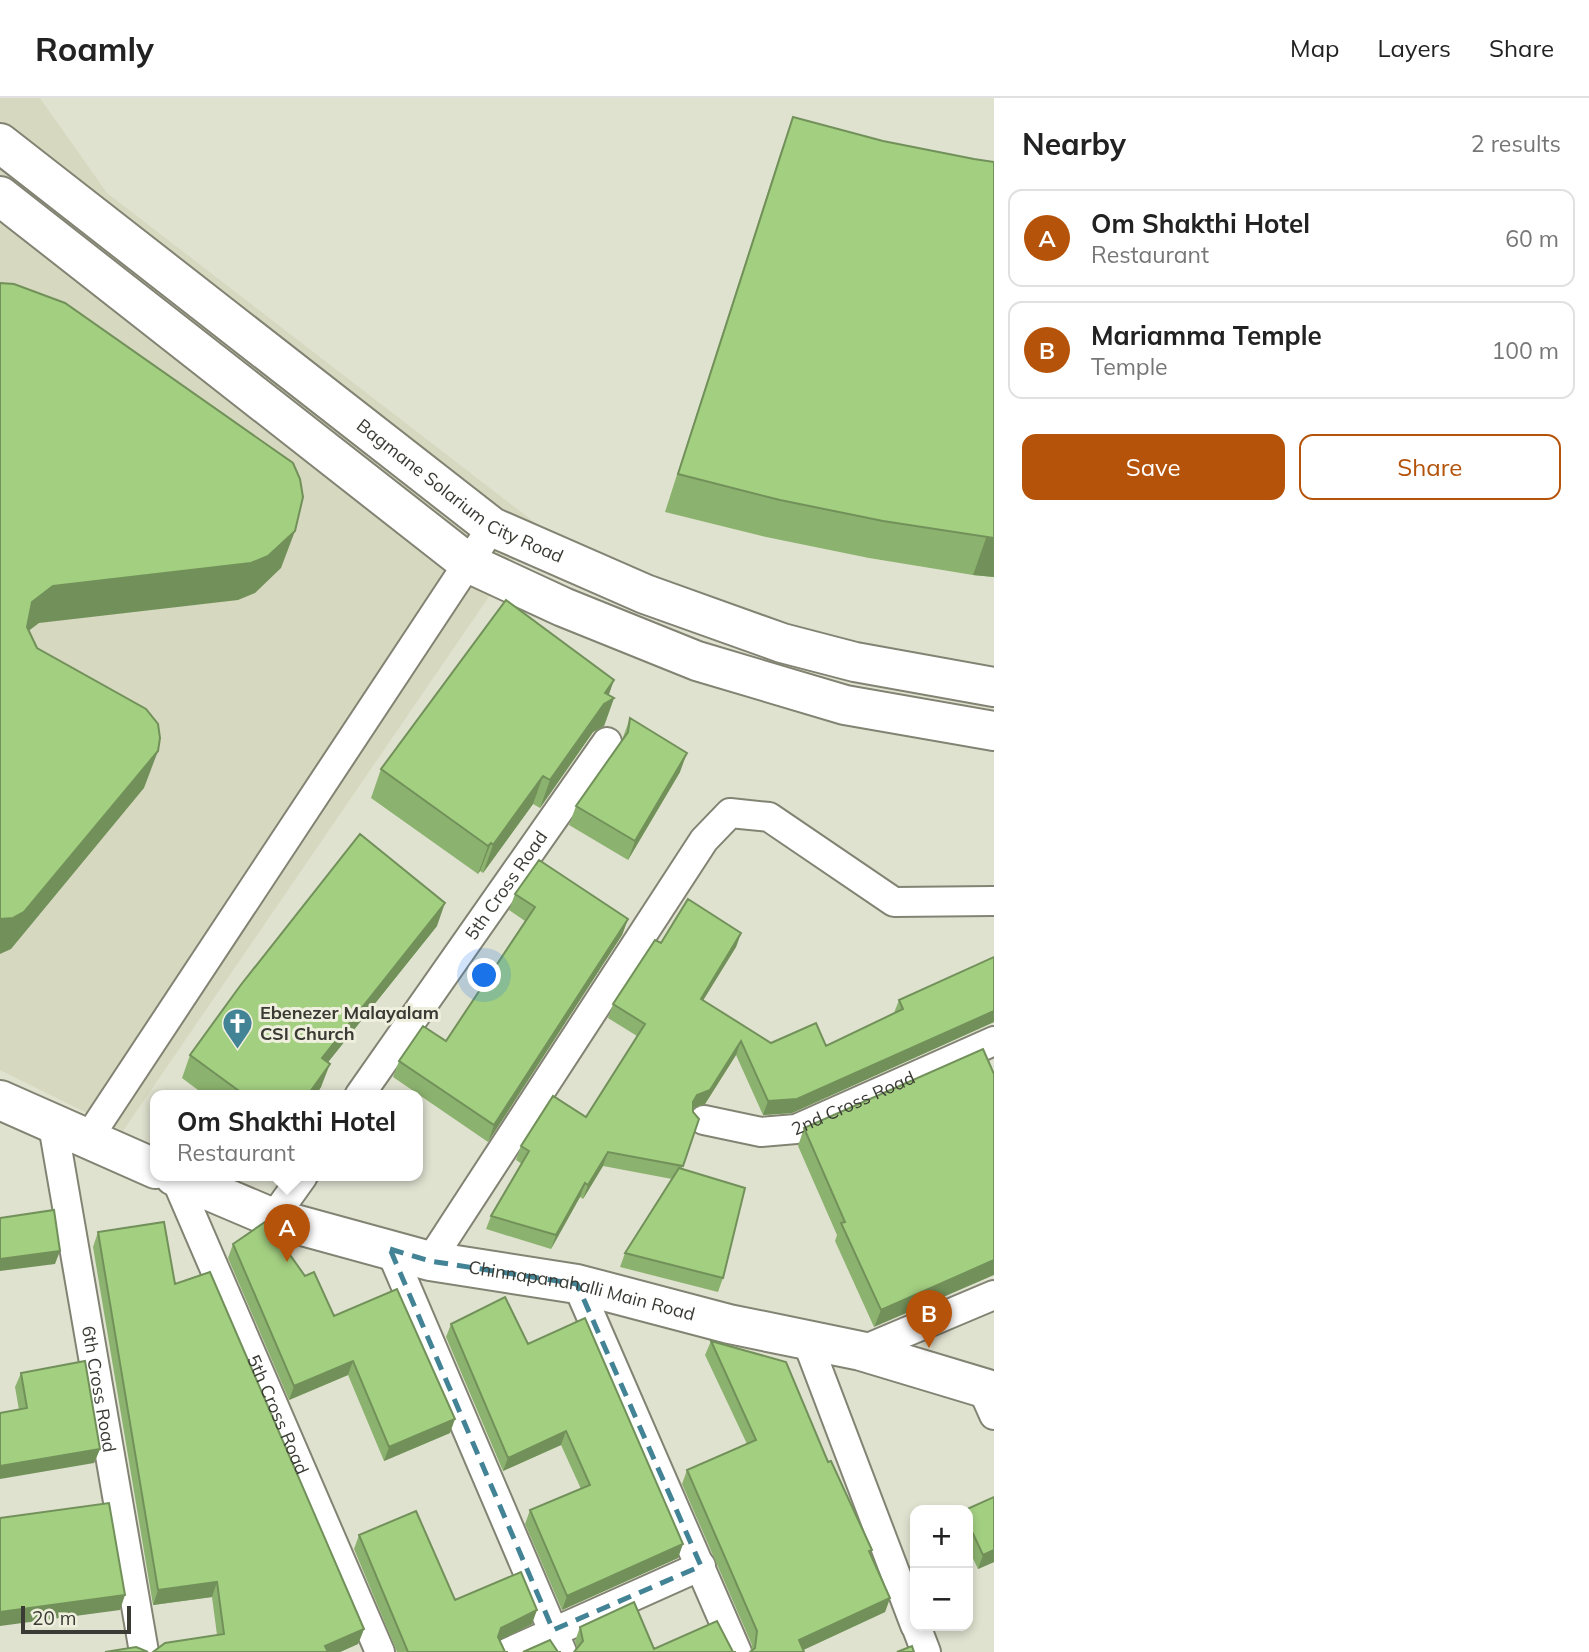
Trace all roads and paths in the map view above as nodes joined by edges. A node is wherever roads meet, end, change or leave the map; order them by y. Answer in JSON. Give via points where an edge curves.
{"nodes":[{"id":1,"x":0,"y":143,"type":"edge"},
{"id":2,"x":0,"y":196,"type":"edge"},
{"id":3,"x":492,"y":527,"type":"junction"},
{"id":4,"x":468,"y":563,"type":"junction"},
{"id":5,"x":994,"y":687,"type":"edge"},
{"id":6,"x":994,"y":731,"type":"edge"},
{"id":7,"x":607,"y":742,"type":"dead end"},
{"id":8,"x":994,"y":901,"type":"edge"},
{"id":9,"x":994,"y":1041,"type":"edge"},
{"id":10,"x":363,"y":1090,"type":"edge"},
{"id":11,"x":0,"y":1100,"type":"edge"},
{"id":12,"x":704,"y":1120,"type":"dead end"},
{"id":13,"x":52,"y":1125,"type":"junction"},
{"id":14,"x":87,"y":1140,"type":"junction"},
{"id":15,"x":150,"y":1166,"type":"edge"},
{"id":16,"x":176,"y":1181,"type":"edge"},
{"id":17,"x":186,"y":1181,"type":"edge"},
{"id":18,"x":300,"y":1181,"type":"edge"},
{"id":19,"x":274,"y":1218,"type":"junction"},
{"id":20,"x":390,"y":1249,"type":"junction"},
{"id":21,"x":430,"y":1261,"type":"junction"},
{"id":22,"x":576,"y":1284,"type":"junction"},
{"id":23,"x":994,"y":1295,"type":"edge"},
{"id":24,"x":807,"y":1342,"type":"junction"},
{"id":25,"x":861,"y":1351,"type":"junction"},
{"id":26,"x":990,"y":1398,"type":"edge"},
{"id":27,"x":701,"y":1566,"type":"junction"},
{"id":28,"x":910,"y":1609,"type":"edge"},
{"id":29,"x":918,"y":1631,"type":"edge"},
{"id":30,"x":557,"y":1641,"type":"edge"},
{"id":31,"x":144,"y":1652,"type":"edge"},
{"id":32,"x":380,"y":1652,"type":"edge"},
{"id":33,"x":509,"y":1652,"type":"edge"},
{"id":34,"x":737,"y":1652,"type":"edge"},
{"id":35,"x":926,"y":1652,"type":"edge"}],
"edges":[{"from":1,"to":3,"type":"street","name":"Bagmane Solarium City Road"},
{"from":2,"to":4,"type":"street"},
{"from":3,"to":4,"type":"street"},
{"from":3,"to":5,"type":"street","name":"Bagmane Solarium City Road","via":[[645,594],[771,639],[855,662]]},
{"from":4,"to":6,"type":"street","via":[[696,662],[845,705]]},
{"from":4,"to":14,"type":"street"},
{"from":7,"to":10,"type":"street","name":"5th Cross Road"},
{"from":8,"to":21,"type":"street","via":[[894,902],[769,817],[730,813],[704,841]]},
{"from":9,"to":12,"type":"street","name":"2nd Cross Road","via":[[796,1129],[761,1132]]},
{"from":11,"to":13,"type":"street"},
{"from":13,"to":14,"type":"street"},
{"from":13,"to":31,"type":"street","name":"6th Cross Road"},
{"from":14,"to":15,"type":"street"},
{"from":16,"to":32,"type":"street","name":"5th Cross Road"},
{"from":17,"to":19,"type":"street","name":"Chinnapanahalli Main Road"},
{"from":18,"to":19,"type":"street"},
{"from":19,"to":20,"type":"street","name":"Chinnapanahalli Main Road"},
{"from":20,"to":21,"type":"street","name":"Chinnapanahalli Main Road"},
{"from":20,"to":30,"type":"street"},
{"from":21,"to":22,"type":"street","name":"Chinnapanahalli Main Road"},
{"from":22,"to":24,"type":"street","name":"Chinnapanahalli Main Road"},
{"from":22,"to":27,"type":"street"},
{"from":23,"to":25,"type":"street"},
{"from":24,"to":25,"type":"street","name":"Chinnapanahalli Main Road"},
{"from":24,"to":28,"type":"street"},
{"from":25,"to":26,"type":"street","name":"Chinnapanahalli Main Road"},
{"from":27,"to":30,"type":"street"},
{"from":27,"to":34,"type":"street"},
{"from":29,"to":35,"type":"street"},
{"from":30,"to":33,"type":"street"}]}
